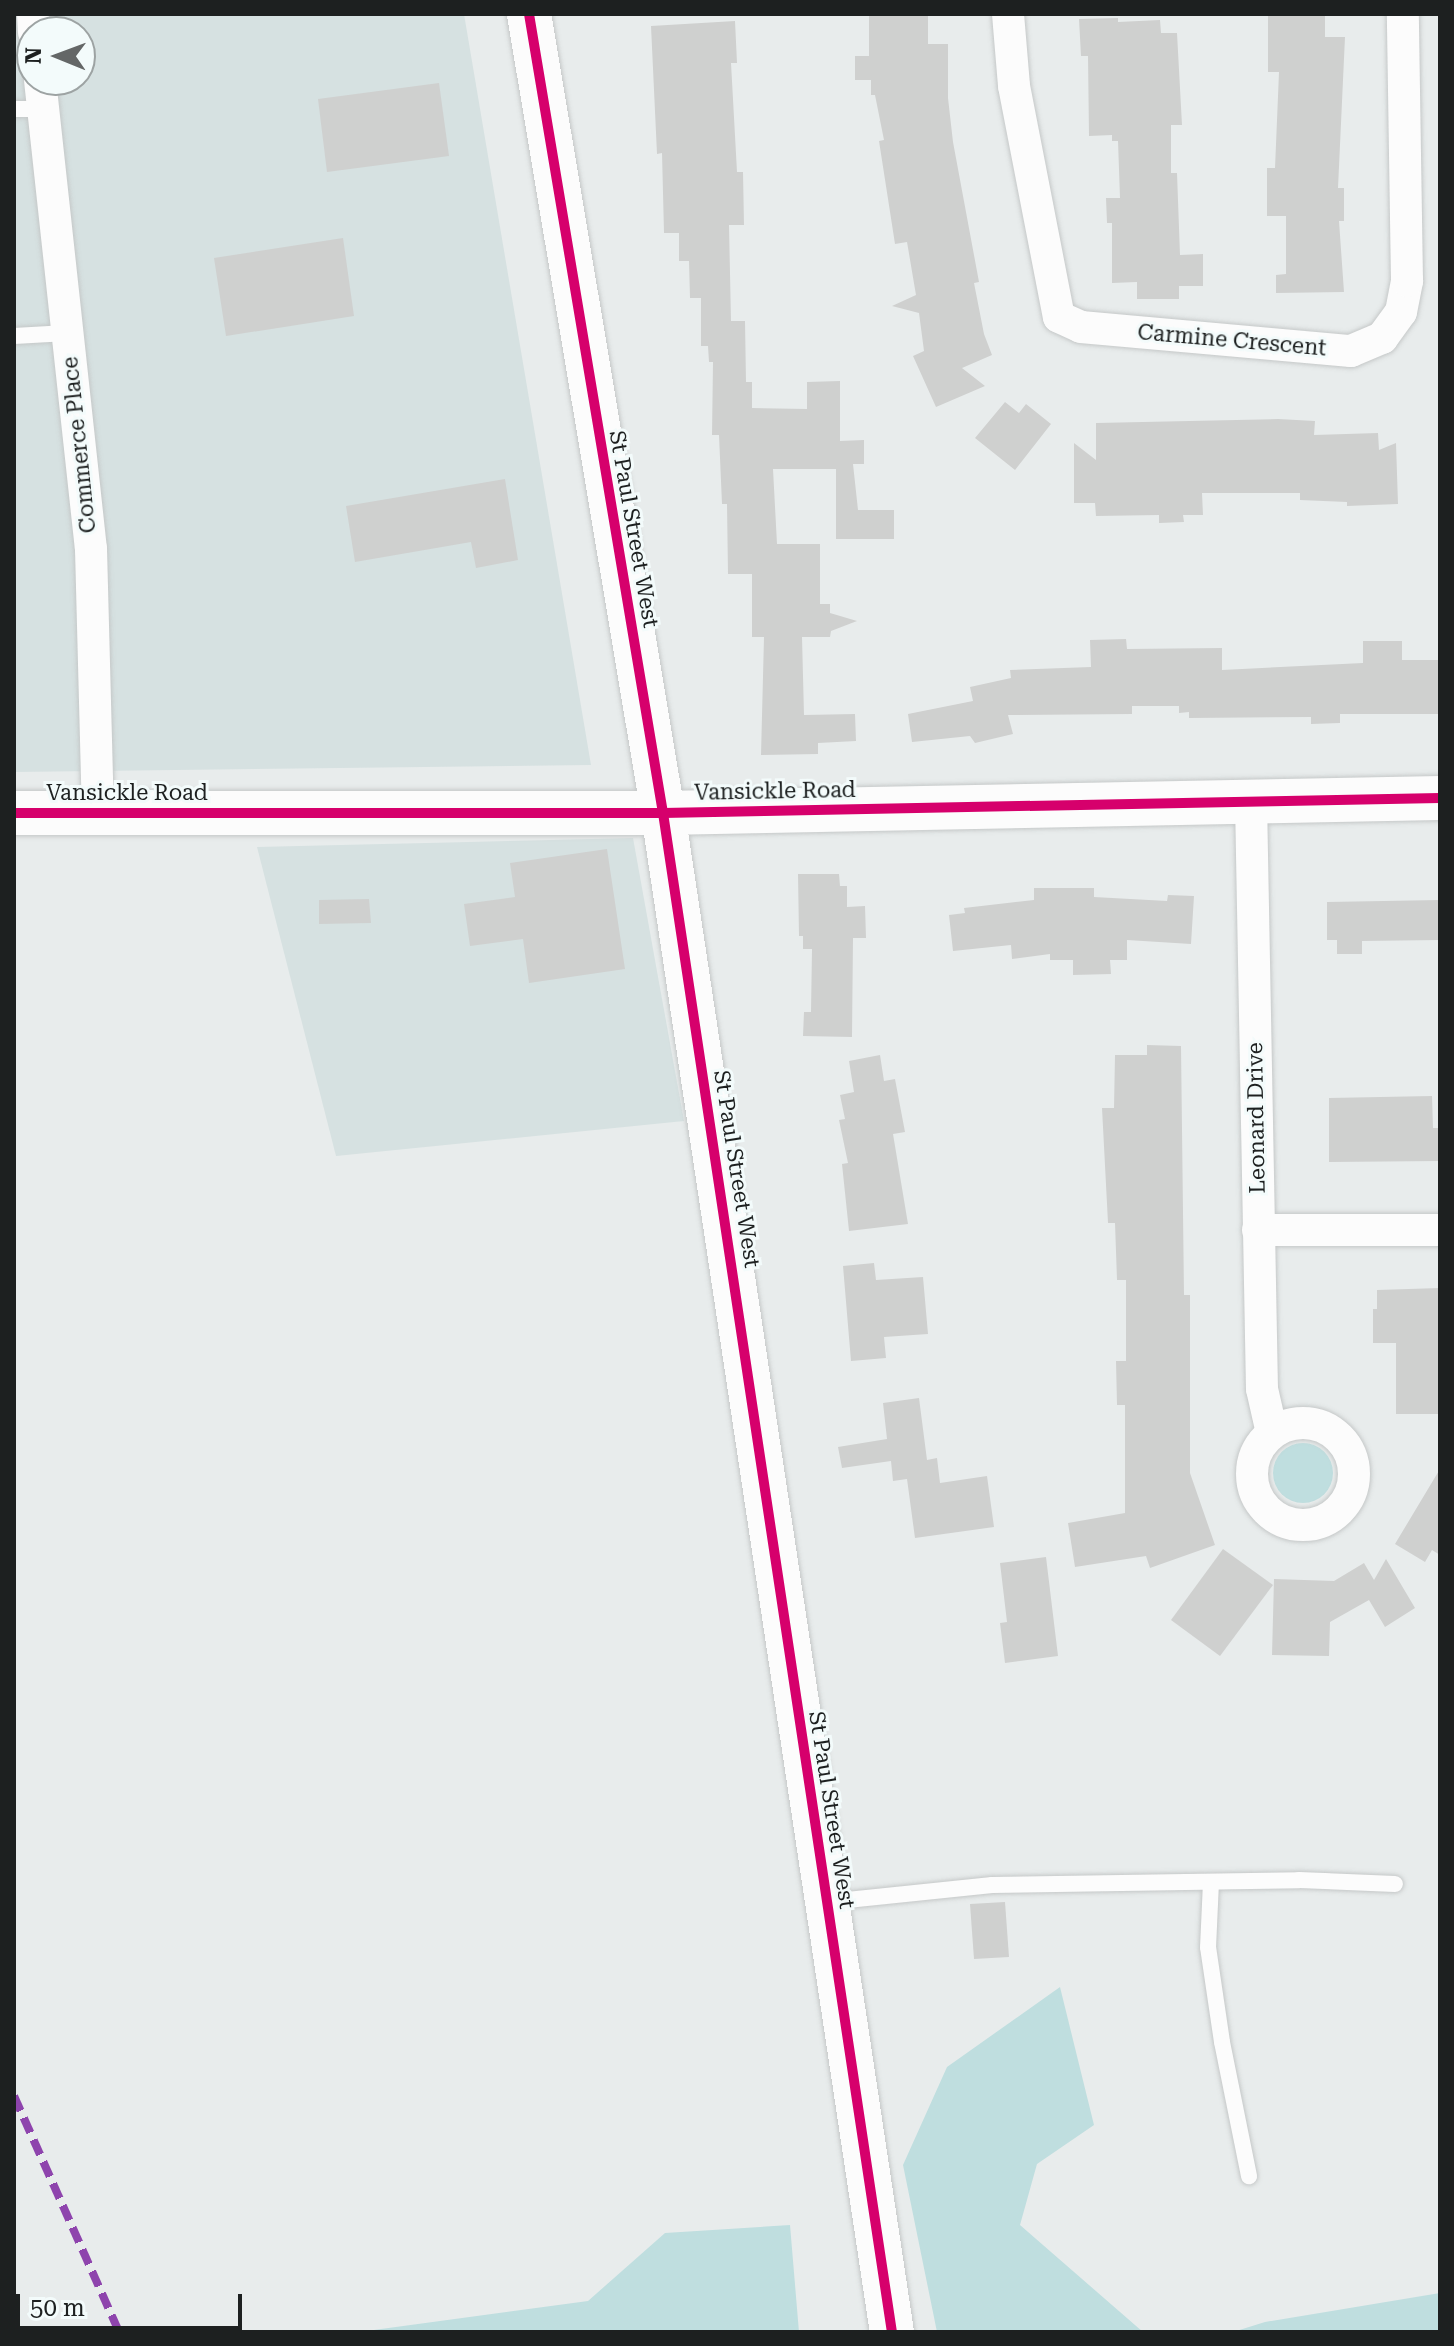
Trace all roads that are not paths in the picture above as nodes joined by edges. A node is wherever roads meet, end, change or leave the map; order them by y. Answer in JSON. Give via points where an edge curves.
{"nodes":[{"id":1,"x":529,"y":14,"type":"edge"},
{"id":2,"x":1008,"y":14,"type":"edge"},
{"id":3,"x":1403,"y":14,"type":"edge"},
{"id":4,"x":32,"y":99,"type":"edge"},
{"id":5,"x":67,"y":333,"type":"junction"},
{"id":6,"x":14,"y":336,"type":"edge"},
{"id":7,"x":1440,"y":798,"type":"edge"},
{"id":8,"x":1251,"y":801,"type":"junction"},
{"id":9,"x":98,"y":812,"type":"junction"},
{"id":10,"x":14,"y":813,"type":"edge"},
{"id":11,"x":663,"y":813,"type":"junction"},
{"id":12,"x":1258,"y":1230,"type":"junction"},
{"id":13,"x":1440,"y":1230,"type":"edge"},
{"id":14,"x":1272,"y":1433,"type":"dead end"},
{"id":15,"x":1211,"y":1882,"type":"junction"},
{"id":16,"x":1395,"y":1884,"type":"dead end"},
{"id":17,"x":826,"y":1903,"type":"junction"},
{"id":18,"x":1249,"y":2176,"type":"dead end"},
{"id":19,"x":892,"y":2332,"type":"edge"}],
"edges":[{"from":1,"to":11,"type":"main road","name":"St Paul Street West"},
{"from":2,"to":3,"type":"street","name":"Carmine Crescent","via":[[1014,86],[1059,317],[1081,327],[1351,351],[1382,338],[1401,312],[1407,281]]},
{"from":4,"to":5,"type":"street","name":"Commerce Place"},
{"from":5,"to":6,"type":"lane"},
{"from":5,"to":9,"type":"street","name":"Commerce Place","via":[[91,549]]},
{"from":7,"to":8,"type":"main road","name":"Vansickle Road"},
{"from":8,"to":11,"type":"main road","name":"Vansickle Road"},
{"from":8,"to":12,"type":"street","name":"Leonard Drive"},
{"from":9,"to":10,"type":"main road","name":"Vansickle Road"},
{"from":9,"to":11,"type":"main road","name":"Vansickle Road"},
{"from":11,"to":17,"type":"main road","name":"St Paul Street West"},
{"from":12,"to":13,"type":"street"},
{"from":12,"to":14,"type":"street","name":"Leonard Drive","via":[[1262,1389]]},
{"from":15,"to":16,"type":"lane"},
{"from":15,"to":17,"type":"lane","via":[[992,1885]]},
{"from":15,"to":18,"type":"lane","via":[[1208,1947]]},
{"from":17,"to":19,"type":"main road","name":"St Paul Street West"}]}
